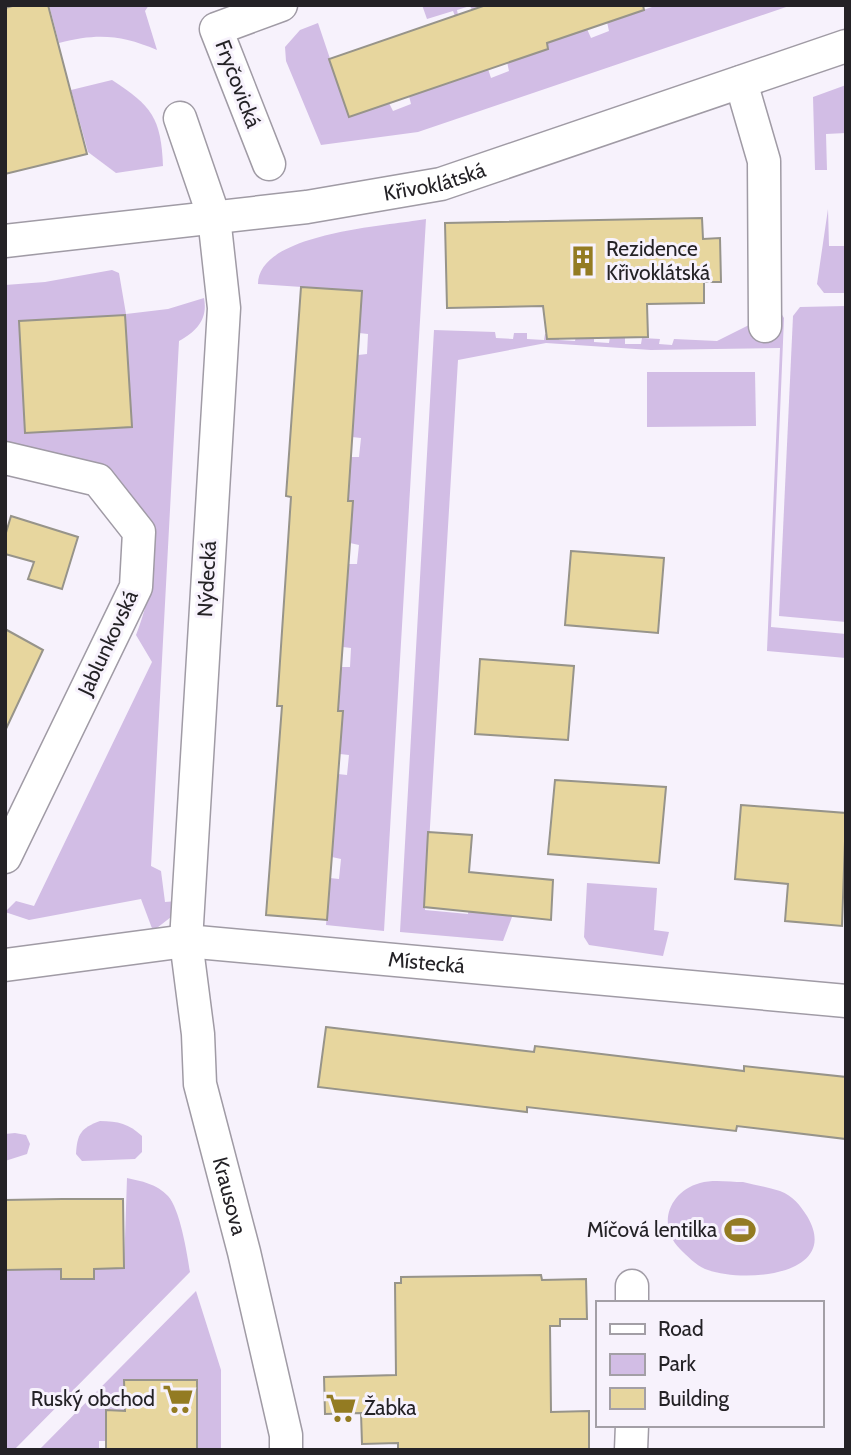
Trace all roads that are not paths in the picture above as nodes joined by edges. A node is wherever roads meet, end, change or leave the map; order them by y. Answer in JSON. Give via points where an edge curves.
{"nodes":[{"id":1,"x":281,"y":5,"type":"edge"},
{"id":2,"x":846,"y":46,"type":"edge"},
{"id":3,"x":741,"y":82,"type":"junction"},
{"id":4,"x":180,"y":118,"type":"dead end"},
{"id":5,"x":269,"y":164,"type":"dead end"},
{"id":6,"x":214,"y":217,"type":"junction"},
{"id":7,"x":5,"y":241,"type":"edge"},
{"id":8,"x":765,"y":326,"type":"dead end"},
{"id":9,"x":5,"y":458,"type":"edge"},
{"id":10,"x":5,"y":857,"type":"edge"},
{"id":11,"x":186,"y":941,"type":"junction"},
{"id":12,"x":5,"y":965,"type":"edge"},
{"id":13,"x":846,"y":1001,"type":"edge"},
{"id":14,"x":632,"y":1427,"type":"edge"},
{"id":15,"x":286,"y":1450,"type":"edge"},
{"id":16,"x":631,"y":1450,"type":"edge"}],
"edges":[{"from":1,"to":5,"type":"street","name":"Fryčovická","via":[[216,29]]},
{"from":2,"to":3,"type":"street","name":"Křivoklátská"},
{"from":3,"to":6,"type":"street","name":"Křivoklátská","via":[[441,184]]},
{"from":3,"to":8,"type":"street","via":[[764,162]]},
{"from":4,"to":6,"type":"street"},
{"from":6,"to":7,"type":"street","name":"Křivoklátská"},
{"from":6,"to":11,"type":"street","name":"Nýdecká","via":[[224,309]]},
{"from":9,"to":10,"type":"street","name":"Jablunkovská","via":[[97,480],[139,532],[136,587]]},
{"from":11,"to":12,"type":"street","name":"Místecká"},
{"from":11,"to":13,"type":"street","name":"Místecká"},
{"from":11,"to":15,"type":"street","name":"Krausova","via":[[200,1084],[244,1252]]},
{"from":14,"to":16,"type":"street"}]}
